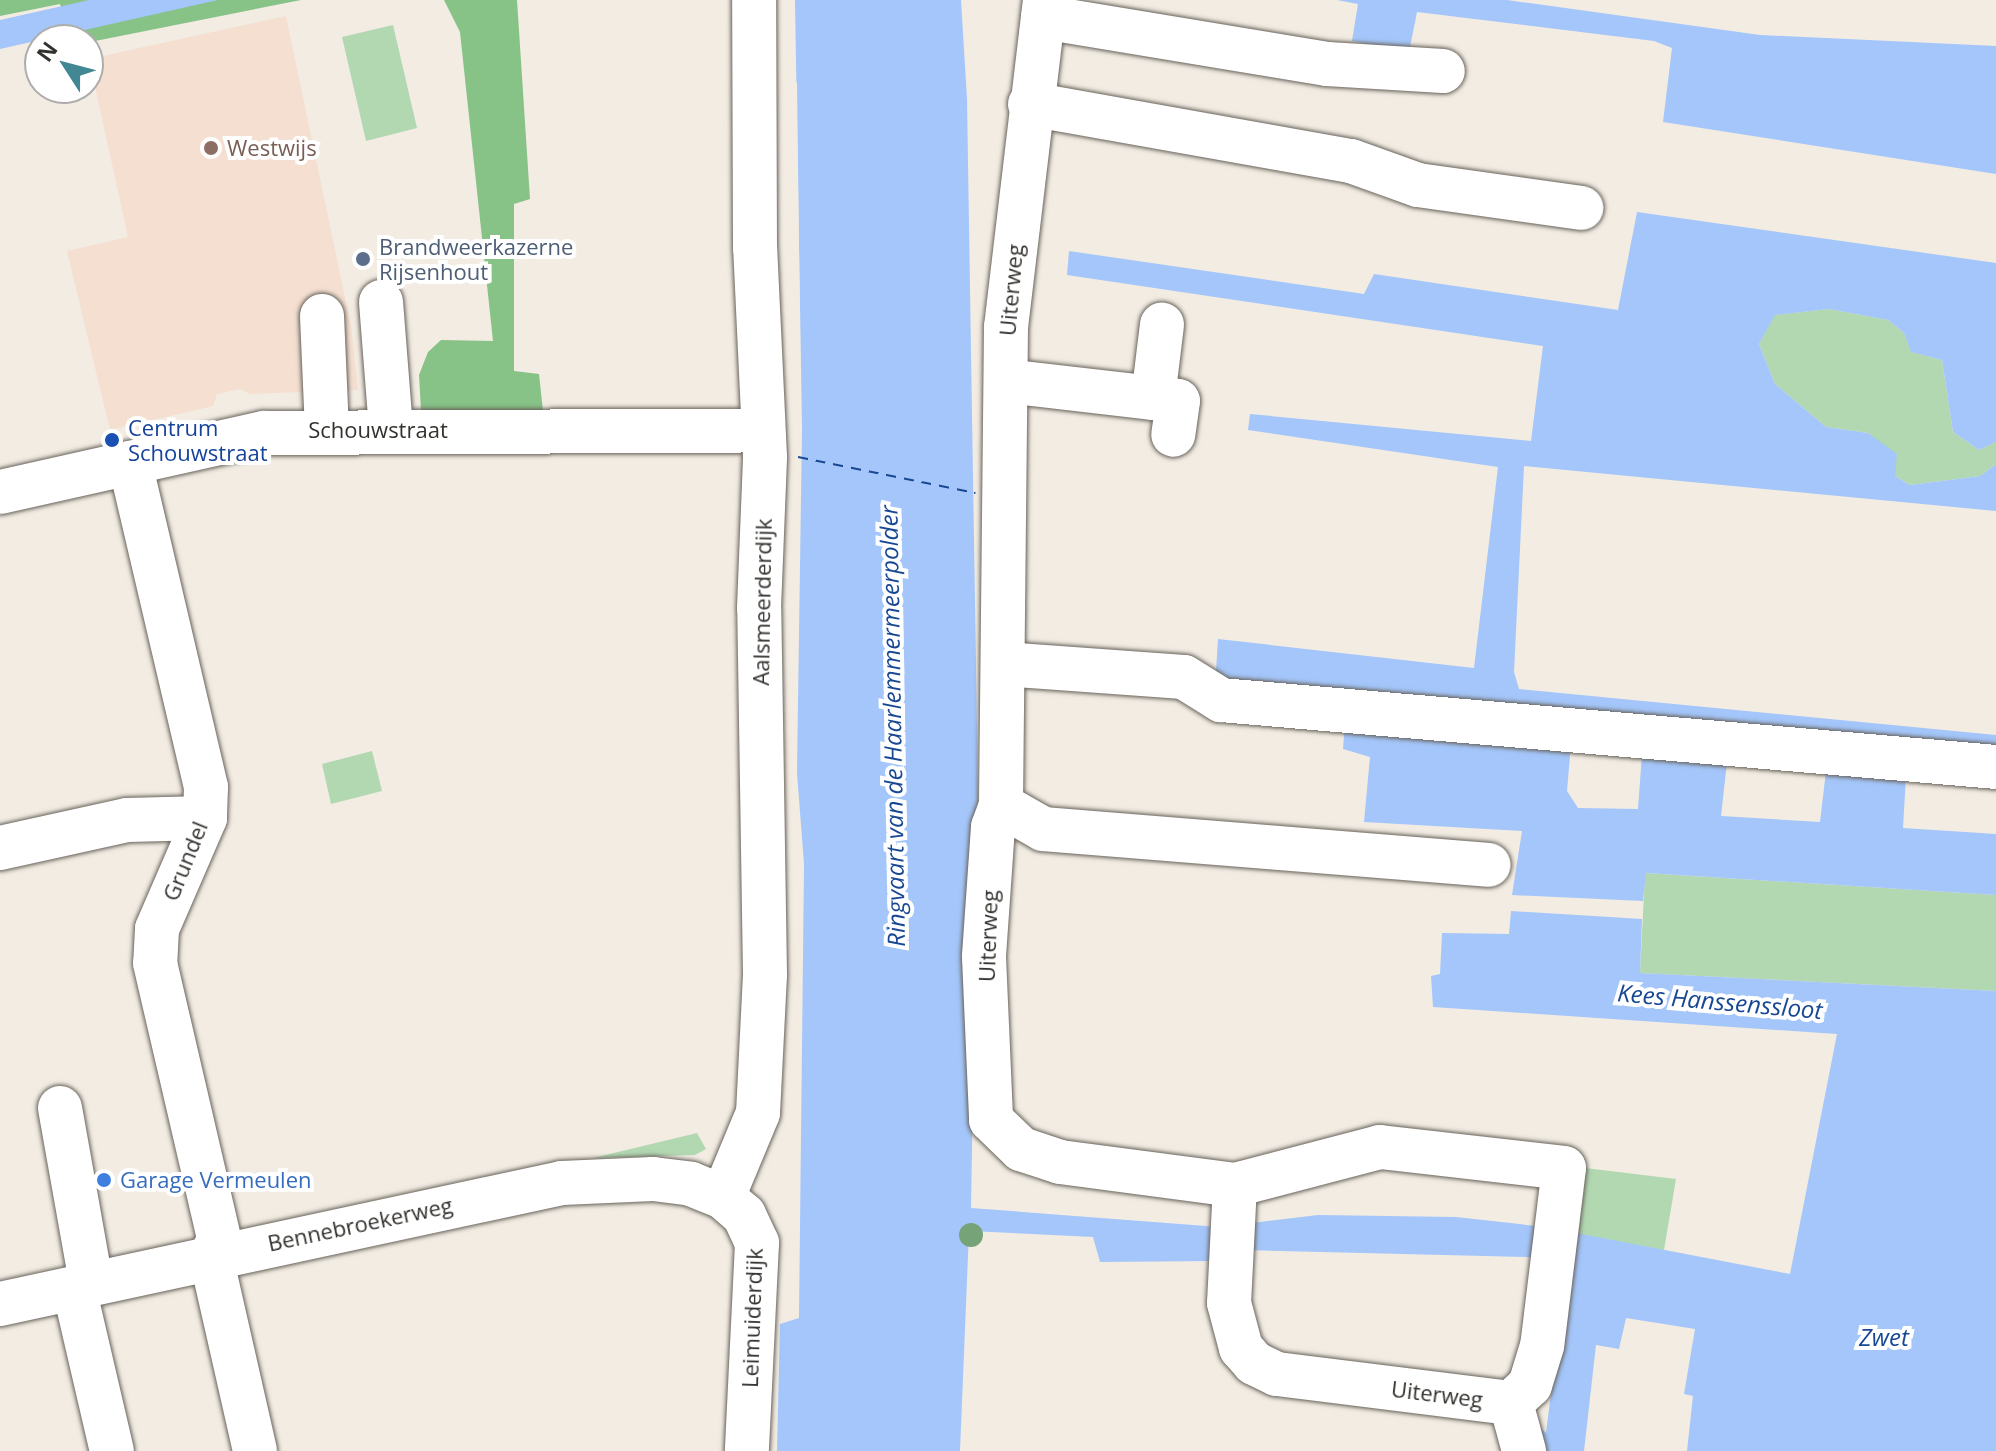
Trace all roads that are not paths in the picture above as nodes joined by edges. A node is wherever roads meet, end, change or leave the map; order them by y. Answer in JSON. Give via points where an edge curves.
{"nodes":[{"id":1,"x":754,"y":0,"type":"edge"},
{"id":2,"x":1044,"y":8,"type":"edge"},
{"id":3,"x":1443,"y":71,"type":"dead end"},
{"id":4,"x":1030,"y":104,"type":"junction"},
{"id":5,"x":1581,"y":208,"type":"dead end"},
{"id":6,"x":381,"y":302,"type":"dead end"},
{"id":7,"x":322,"y":316,"type":"dead end"},
{"id":8,"x":1162,"y":325,"type":"dead end"},
{"id":9,"x":1006,"y":381,"type":"junction"},
{"id":10,"x":391,"y":429,"type":"junction"},
{"id":11,"x":327,"y":430,"type":"junction"},
{"id":12,"x":775,"y":448,"type":"junction"},
{"id":13,"x":130,"y":463,"type":"junction"},
{"id":14,"x":0,"y":492,"type":"edge"},
{"id":15,"x":1003,"y":664,"type":"junction"},
{"id":16,"x":1996,"y":767,"type":"edge"},
{"id":17,"x":1001,"y":805,"type":"junction"},
{"id":18,"x":205,"y":818,"type":"junction"},
{"id":19,"x":0,"y":848,"type":"edge"},
{"id":20,"x":1489,"y":865,"type":"dead end"},
{"id":21,"x":60,"y":1108,"type":"dead end"},
{"id":22,"x":723,"y":1197,"type":"junction"},
{"id":23,"x":1234,"y":1202,"type":"junction"},
{"id":24,"x":211,"y":1257,"type":"junction"},
{"id":25,"x":83,"y":1285,"type":"junction"},
{"id":26,"x":0,"y":1304,"type":"edge"},
{"id":27,"x":1511,"y":1403,"type":"junction"},
{"id":28,"x":112,"y":1451,"type":"edge"},
{"id":29,"x":255,"y":1451,"type":"edge"},
{"id":30,"x":747,"y":1451,"type":"edge"},
{"id":31,"x":1524,"y":1451,"type":"edge"}],
"edges":[{"from":1,"to":12,"type":"street","name":"Aalsmeerderdijk"},
{"from":2,"to":3,"type":"street","via":[[1327,64]]},
{"from":2,"to":4,"type":"street","name":"Uiterweg"},
{"from":4,"to":5,"type":"street","via":[[1351,161],[1418,185]]},
{"from":4,"to":9,"type":"street","name":"Uiterweg","via":[[1006,327]]},
{"from":6,"to":10,"type":"street"},
{"from":7,"to":11,"type":"street"},
{"from":8,"to":9,"type":"street","via":[[1163,417]]},
{"from":9,"to":15,"type":"street","name":"Uiterweg","via":[[989,494]]},
{"from":10,"to":11,"type":"street","name":"Schouwstraat"},
{"from":10,"to":12,"type":"street","name":"Schouwstraat"},
{"from":11,"to":13,"type":"street","name":"Schouwstraat","via":[[264,433]]},
{"from":12,"to":22,"type":"street","name":"Aalsmeerderdijk","via":[[759,608],[762,1074],[758,1113]]},
{"from":13,"to":14,"type":"street","name":"Schouwstraat"},
{"from":13,"to":18,"type":"street","name":"Grundel","via":[[206,787]]},
{"from":15,"to":16,"type":"street","via":[[1184,677],[1221,700]]},
{"from":15,"to":17,"type":"street","name":"Uiterweg"},
{"from":17,"to":20,"type":"street","via":[[1043,829]]},
{"from":17,"to":23,"type":"street","name":"Uiterweg","via":[[993,827],[984,957],[991,1120],[1021,1149]]},
{"from":18,"to":19,"type":"street","via":[[127,820]]},
{"from":18,"to":24,"type":"street","name":"Grundel","via":[[157,929],[155,963],[219,1239]]},
{"from":21,"to":25,"type":"street"},
{"from":22,"to":24,"type":"street","name":"Bennebroekerweg","via":[[691,1184],[653,1179],[562,1183]]},
{"from":22,"to":30,"type":"street","name":"Leimuiderdijk","via":[[744,1215],[757,1243]]},
{"from":23,"to":27,"type":"street","name":"Uiterweg","via":[[1229,1266],[1233,1325],[1241,1348],[1254,1363],[1277,1374]]},
{"from":23,"to":27,"type":"street","via":[[1380,1147],[1564,1168],[1538,1359],[1530,1385]]},
{"from":24,"to":25,"type":"street","name":"Bennebroekerweg"},
{"from":24,"to":29,"type":"street","name":"Grundel"},
{"from":25,"to":26,"type":"street","name":"Bennebroekerweg"},
{"from":25,"to":28,"type":"street"},
{"from":27,"to":31,"type":"street","name":"Uiterweg"}]}
